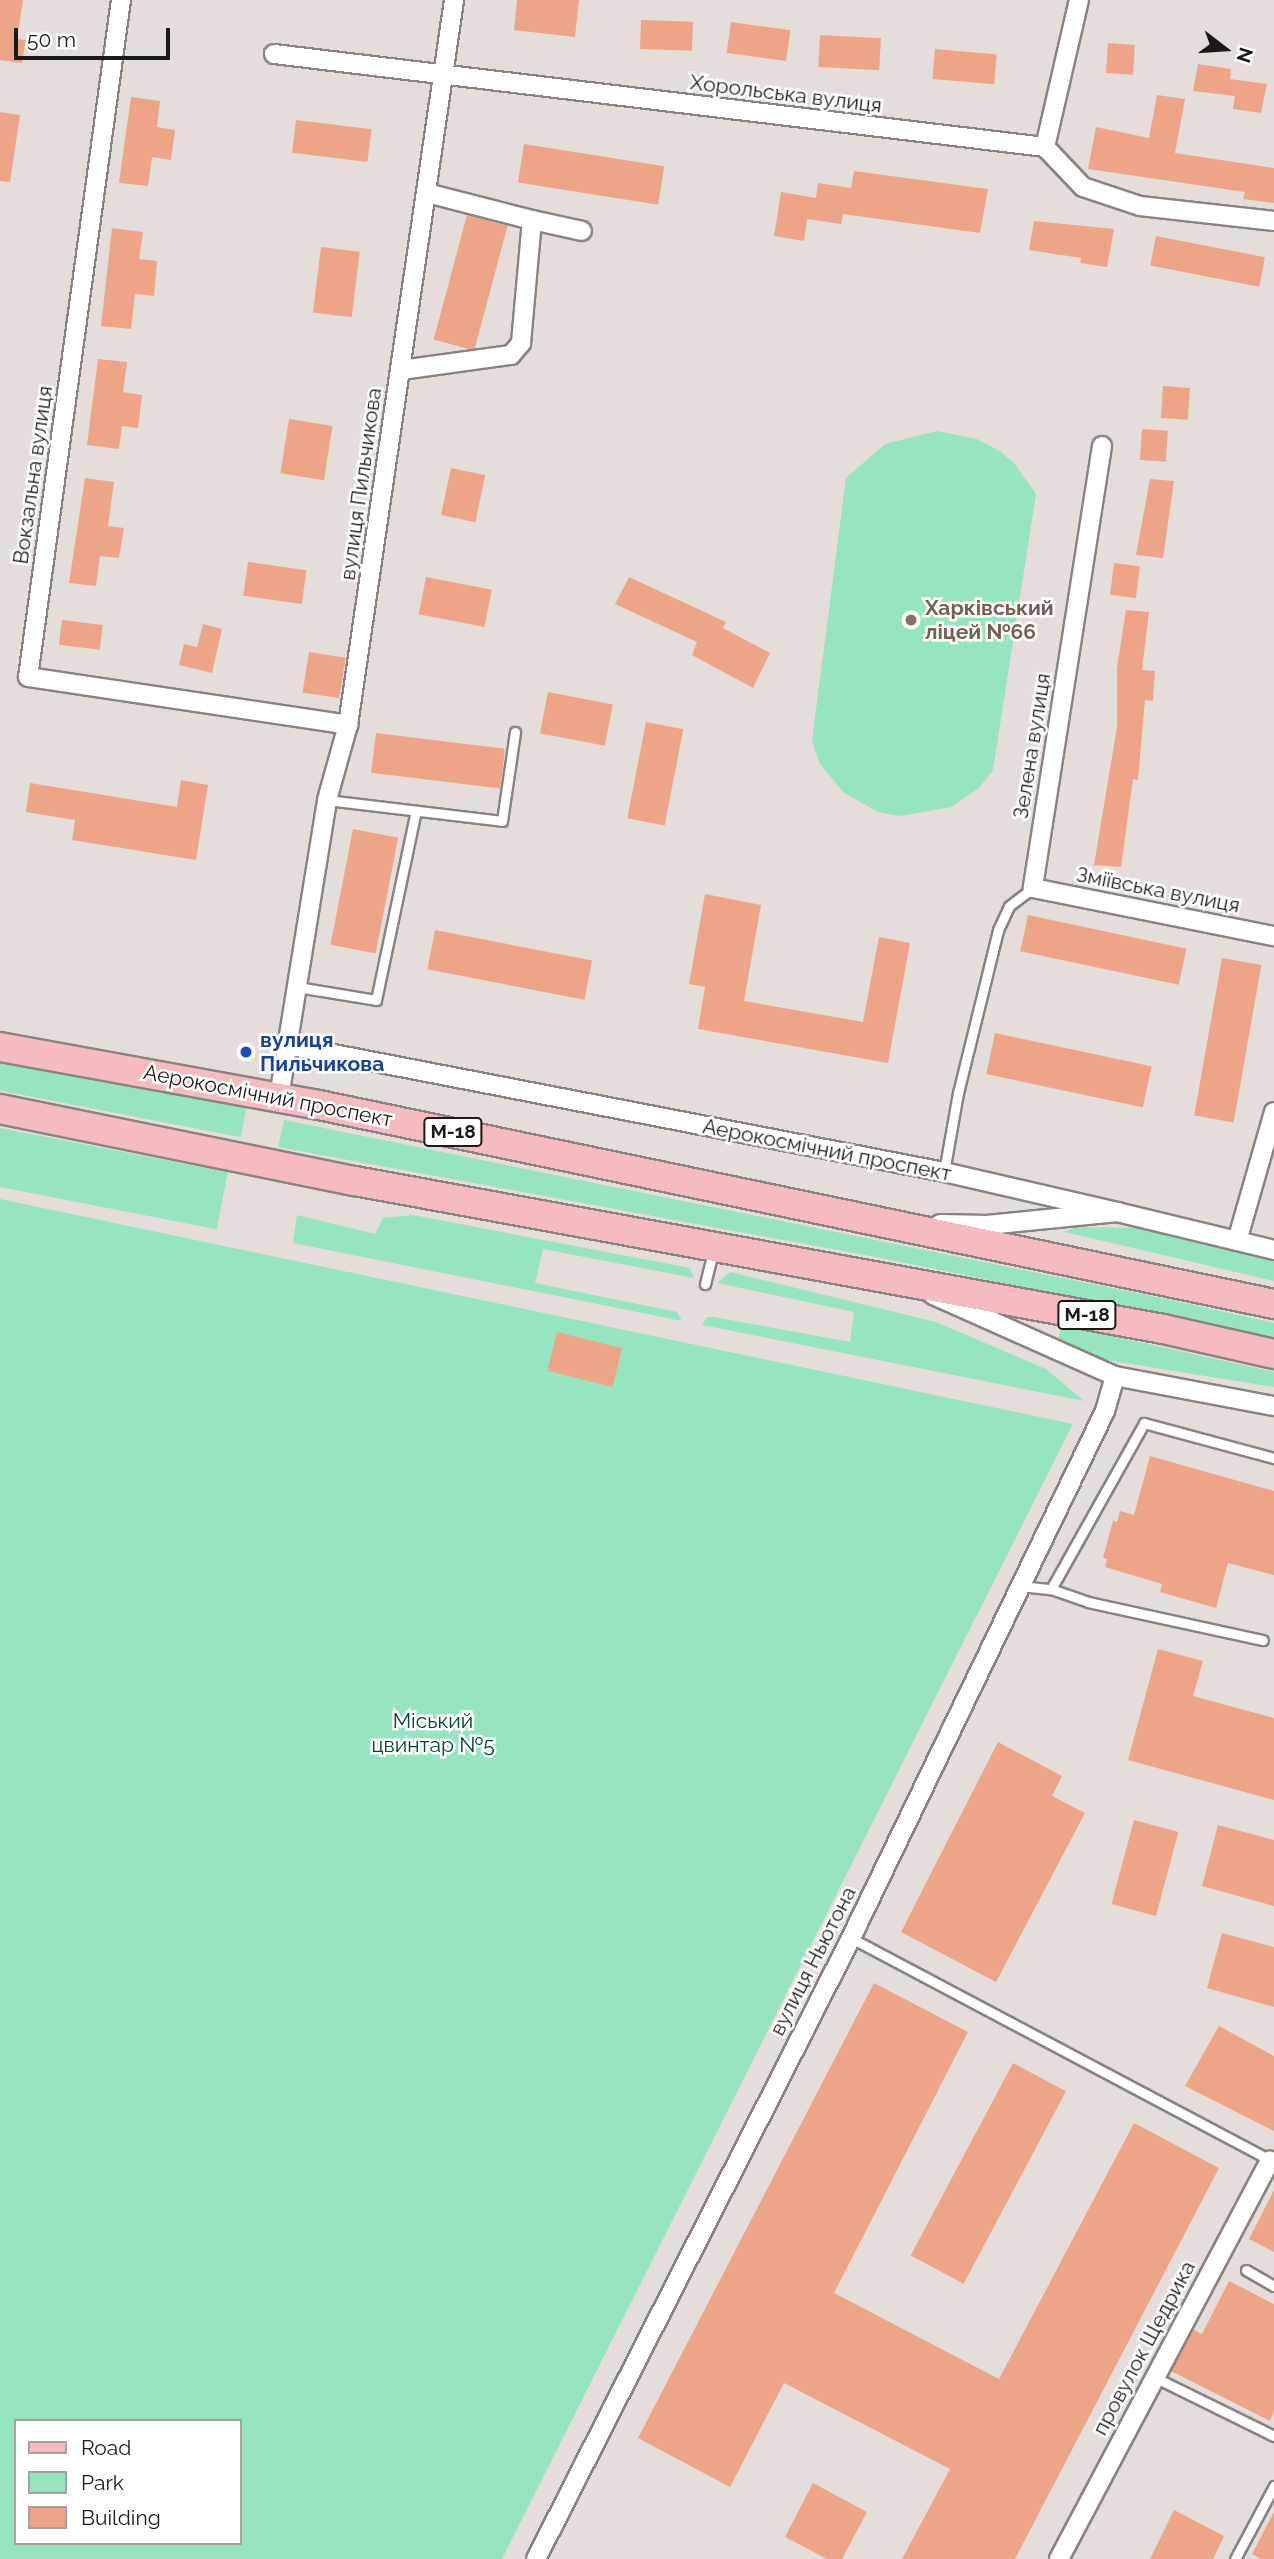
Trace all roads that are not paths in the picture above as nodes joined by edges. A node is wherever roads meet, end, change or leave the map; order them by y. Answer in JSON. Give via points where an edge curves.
{"nodes":[{"id":1,"x":121,"y":0,"type":"edge"},
{"id":2,"x":454,"y":0,"type":"edge"},
{"id":3,"x":1079,"y":0,"type":"edge"},
{"id":4,"x":274,"y":54,"type":"dead end"},
{"id":5,"x":444,"y":78,"type":"junction"},
{"id":6,"x":1045,"y":147,"type":"junction"},
{"id":7,"x":427,"y":193,"type":"junction"},
{"id":8,"x":532,"y":219,"type":"junction"},
{"id":9,"x":1274,"y":221,"type":"edge"},
{"id":10,"x":582,"y":231,"type":"dead end"},
{"id":11,"x":401,"y":370,"type":"junction"},
{"id":12,"x":1102,"y":446,"type":"dead end"},
{"id":13,"x":348,"y":726,"type":"junction"},
{"id":14,"x":515,"y":732,"type":"dead end"},
{"id":15,"x":327,"y":800,"type":"junction"},
{"id":16,"x":416,"y":811,"type":"junction"},
{"id":17,"x":1033,"y":888,"type":"junction"},
{"id":18,"x":1274,"y":936,"type":"edge"},
{"id":19,"x":297,"y":987,"type":"junction"},
{"id":20,"x":288,"y":1045,"type":"junction"},
{"id":21,"x":0,"y":1047,"type":"edge"},
{"id":22,"x":279,"y":1097,"type":"junction"},
{"id":23,"x":0,"y":1109,"type":"edge"},
{"id":24,"x":1274,"y":1112,"type":"edge"},
{"id":25,"x":944,"y":1172,"type":"junction"},
{"id":26,"x":1117,"y":1212,"type":"junction"},
{"id":27,"x":905,"y":1224,"type":"junction"},
{"id":28,"x":1237,"y":1241,"type":"junction"},
{"id":29,"x":714,"y":1245,"type":"junction"},
{"id":30,"x":1274,"y":1250,"type":"edge"},
{"id":31,"x":900,"y":1280,"type":"junction"},
{"id":32,"x":705,"y":1284,"type":"dead end"},
{"id":33,"x":1274,"y":1304,"type":"edge"},
{"id":34,"x":1274,"y":1354,"type":"edge"},
{"id":35,"x":1115,"y":1376,"type":"junction"},
{"id":36,"x":1274,"y":1406,"type":"edge"},
{"id":37,"x":1274,"y":1458,"type":"edge"},
{"id":38,"x":1020,"y":1586,"type":"junction"},
{"id":39,"x":1052,"y":1589,"type":"junction"},
{"id":40,"x":1264,"y":1640,"type":"dead end"},
{"id":41,"x":852,"y":1938,"type":"junction"},
{"id":42,"x":1272,"y":2161,"type":"edge"},
{"id":43,"x":1246,"y":2270,"type":"dead end"},
{"id":44,"x":1274,"y":2286,"type":"edge"},
{"id":45,"x":1154,"y":2377,"type":"junction"},
{"id":46,"x":1274,"y":2435,"type":"edge"},
{"id":47,"x":1274,"y":2486,"type":"edge"},
{"id":48,"x":536,"y":2559,"type":"edge"},
{"id":49,"x":1059,"y":2559,"type":"edge"},
{"id":50,"x":1235,"y":2559,"type":"edge"}],
"edges":[{"from":1,"to":13,"type":"street","name":"Вокзальна вулиця","via":[[28,677]]},
{"from":2,"to":5,"type":"street","name":"вулиця Пильчикова"},
{"from":3,"to":6,"type":"street"},
{"from":4,"to":5,"type":"street","name":"Хорольська вулиця"},
{"from":5,"to":6,"type":"street","name":"Хорольська вулиця"},
{"from":5,"to":7,"type":"street","name":"вулиця Пильчикова"},
{"from":6,"to":9,"type":"street","via":[[1083,187],[1140,206]]},
{"from":7,"to":8,"type":"street"},
{"from":7,"to":11,"type":"street","name":"вулиця Пильчикова"},
{"from":8,"to":10,"type":"street"},
{"from":8,"to":11,"type":"street","via":[[521,343],[510,355]]},
{"from":11,"to":13,"type":"street","name":"вулиця Пильчикова"},
{"from":12,"to":17,"type":"street","name":"Зелена вулиця"},
{"from":13,"to":15,"type":"street","name":"вулиця Пильчикова"},
{"from":14,"to":16,"type":"lane","via":[[502,821]]},
{"from":15,"to":16,"type":"lane"},
{"from":15,"to":19,"type":"street","name":"вулиця Пильчикова"},
{"from":16,"to":19,"type":"lane","via":[[376,1000]]},
{"from":17,"to":18,"type":"street","name":"Зміївська вулиця"},
{"from":17,"to":25,"type":"lane","via":[[1009,906],[998,930],[958,1093]]},
{"from":19,"to":20,"type":"street","name":"вулиця Пильчикова"},
{"from":20,"to":22,"type":"street","name":"вулиця Пильчикова"},
{"from":20,"to":25,"type":"street","name":"Аерокосмічний проспект"},
{"from":21,"to":22,"type":"main road","name":"Аерокосмічний проспект","number":"М-18"},
{"from":22,"to":27,"type":"main road","name":"Аерокосмічний проспект","number":"М-18"},
{"from":23,"to":29,"type":"main road","number":"М-18","via":[[355,1181]]},
{"from":24,"to":28,"type":"street"},
{"from":25,"to":26,"type":"street","name":"Аерокосмічний проспект"},
{"from":26,"to":27,"type":"street","name":"Аерокосмічний проспект","via":[[987,1225]]},
{"from":26,"to":28,"type":"street","name":"Аерокосмічний проспект"},
{"from":27,"to":33,"type":"main road","name":"Аерокосмічний проспект","number":"М-18"},
{"from":28,"to":30,"type":"street","name":"Аерокосмічний проспект"},
{"from":29,"to":31,"type":"main road","number":"М-18"},
{"from":29,"to":32,"type":"lane"},
{"from":31,"to":34,"type":"main road","number":"М-18"},
{"from":31,"to":35,"type":"street"},
{"from":35,"to":36,"type":"street"},
{"from":35,"to":38,"type":"street","name":"вулиця Ньютона","via":[[1105,1410]]},
{"from":37,"to":39,"type":"lane","via":[[1144,1423]]},
{"from":38,"to":39,"type":"lane"},
{"from":38,"to":41,"type":"street","name":"вулиця Ньютона"},
{"from":39,"to":40,"type":"lane","via":[[1088,1602]]},
{"from":41,"to":42,"type":"lane"},
{"from":41,"to":48,"type":"street","name":"вулиця Ньютона"},
{"from":42,"to":45,"type":"street","name":"провулок Щедрика"},
{"from":43,"to":44,"type":"lane"},
{"from":45,"to":46,"type":"lane"},
{"from":45,"to":49,"type":"street","name":"провулок Щедрика"},
{"from":47,"to":50,"type":"lane"}]}
